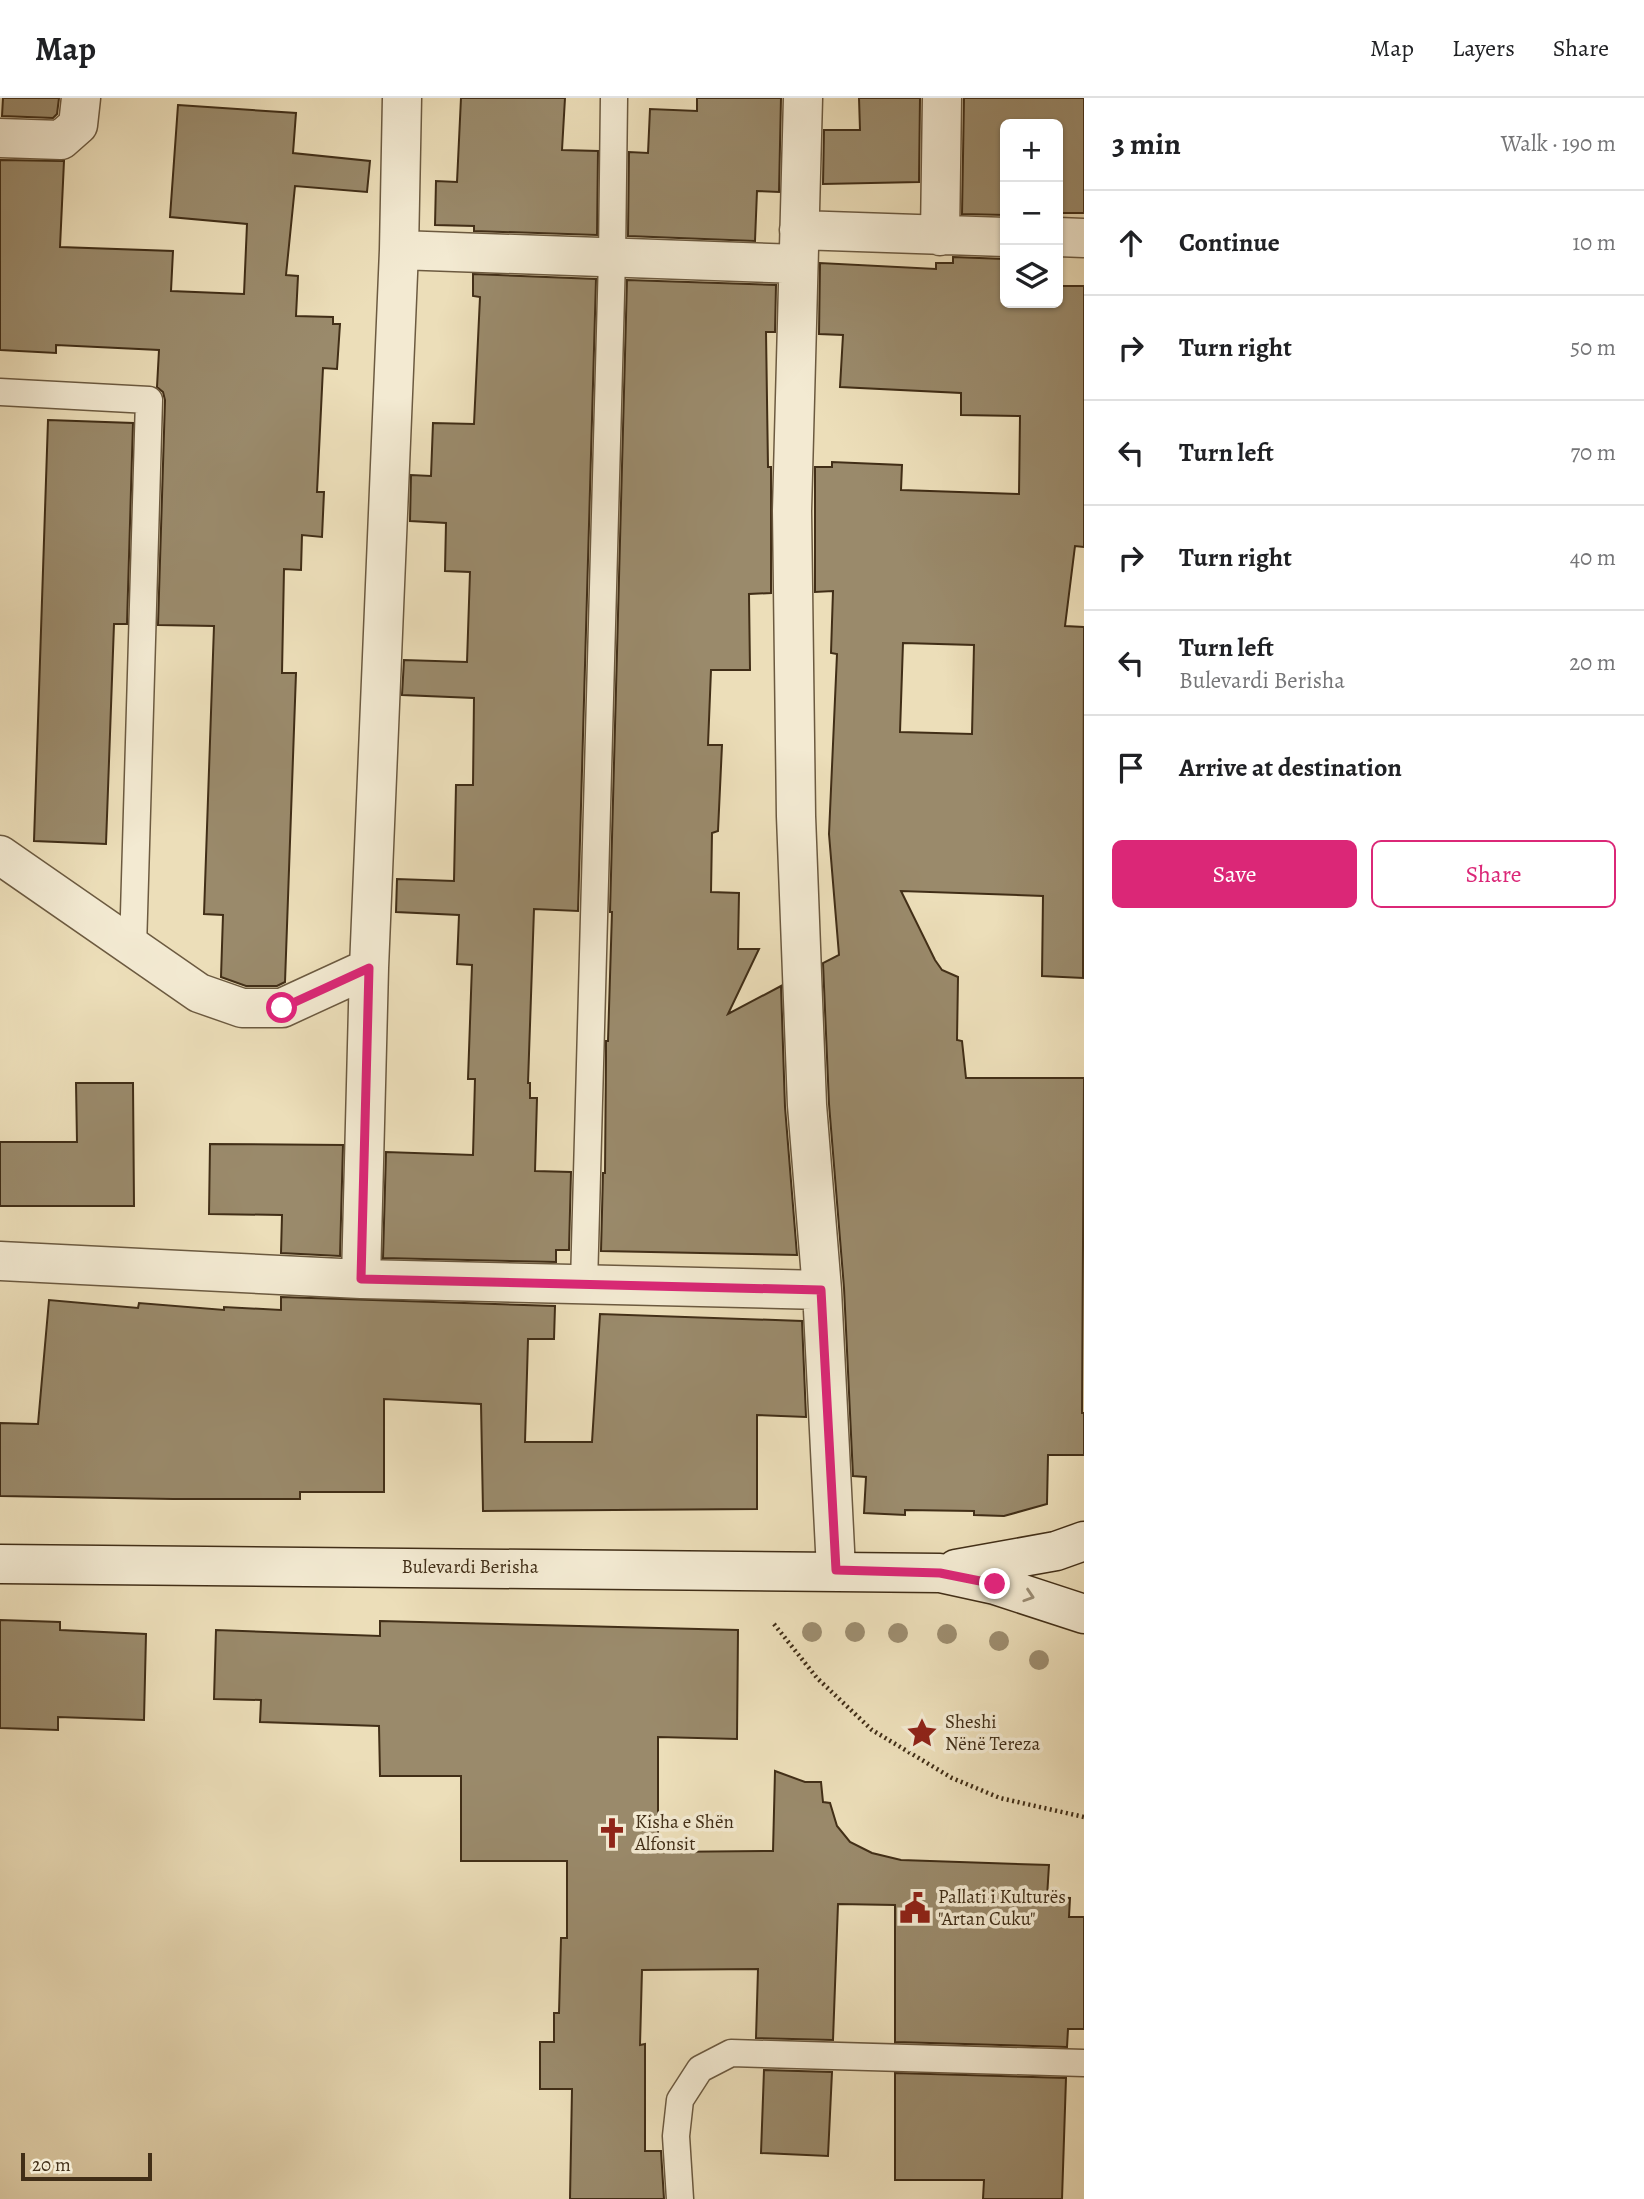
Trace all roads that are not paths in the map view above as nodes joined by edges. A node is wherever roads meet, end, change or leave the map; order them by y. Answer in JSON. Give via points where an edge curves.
{"nodes":[{"id":1,"x":81,"y":98,"type":"edge"},
{"id":2,"x":402,"y":98,"type":"edge"},
{"id":3,"x":614,"y":98,"type":"edge"},
{"id":4,"x":803,"y":98,"type":"edge"},
{"id":5,"x":942,"y":98,"type":"edge"},
{"id":6,"x":0,"y":138,"type":"edge"},
{"id":7,"x":940,"y":236,"type":"junction"},
{"id":8,"x":1000,"y":237,"type":"edge"},
{"id":9,"x":1063,"y":237,"type":"edge"},
{"id":10,"x":1084,"y":238,"type":"edge"},
{"id":11,"x":799,"y":247,"type":"junction"},
{"id":12,"x":399,"y":250,"type":"junction"},
{"id":13,"x":612,"y":258,"type":"junction"},
{"id":14,"x":0,"y":392,"type":"edge"},
{"id":15,"x":0,"y":855,"type":"edge"},
{"id":16,"x":133,"y":948,"type":"junction"},
{"id":17,"x":369,"y":968,"type":"junction"},
{"id":18,"x":0,"y":1261,"type":"edge"},
{"id":19,"x":361,"y":1279,"type":"junction"},
{"id":20,"x":584,"y":1284,"type":"junction"},
{"id":21,"x":821,"y":1290,"type":"junction"},
{"id":22,"x":1084,"y":1541,"type":"edge"},
{"id":23,"x":0,"y":1564,"type":"edge"},
{"id":24,"x":836,"y":1570,"type":"junction"},
{"id":25,"x":940,"y":1573,"type":"junction"},
{"id":26,"x":1084,"y":1614,"type":"edge"},
{"id":27,"x":1084,"y":2063,"type":"edge"},
{"id":28,"x":680,"y":2199,"type":"edge"}],
"edges":[{"from":1,"to":6,"type":"street","via":[[78,125],[61,140]]},
{"from":2,"to":12,"type":"street"},
{"from":3,"to":13,"type":"lane"},
{"from":4,"to":11,"type":"street"},
{"from":5,"to":7,"type":"street"},
{"from":7,"to":8,"type":"street"},
{"from":7,"to":11,"type":"street"},
{"from":9,"to":10,"type":"street"},
{"from":11,"to":13,"type":"street"},
{"from":11,"to":21,"type":"street","via":[[792,511],[796,816],[807,1105]]},
{"from":12,"to":13,"type":"street"},
{"from":12,"to":17,"type":"street"},
{"from":13,"to":20,"type":"lane"},
{"from":14,"to":16,"type":"lane","via":[[149,400]]},
{"from":15,"to":16,"type":"street"},
{"from":16,"to":17,"type":"street","via":[[199,993],[242,1008],[282,1008]]},
{"from":17,"to":19,"type":"street"},
{"from":18,"to":19,"type":"street"},
{"from":19,"to":20,"type":"street"},
{"from":20,"to":21,"type":"street"},
{"from":21,"to":24,"type":"street"},
{"from":22,"to":25,"type":"street","name":"Bulevardi Berisha","via":[[1056,1551]]},
{"from":23,"to":24,"type":"street","name":"Bulevardi Berisha"},
{"from":24,"to":25,"type":"street","name":"Bulevardi Berisha"},
{"from":25,"to":26,"type":"street","name":"Bulevardi Berisha","one_way":true,"via":[[995,1584]]},
{"from":27,"to":28,"type":"lane","via":[[731,2053],[701,2069],[680,2100],[676,2136]]}]}
